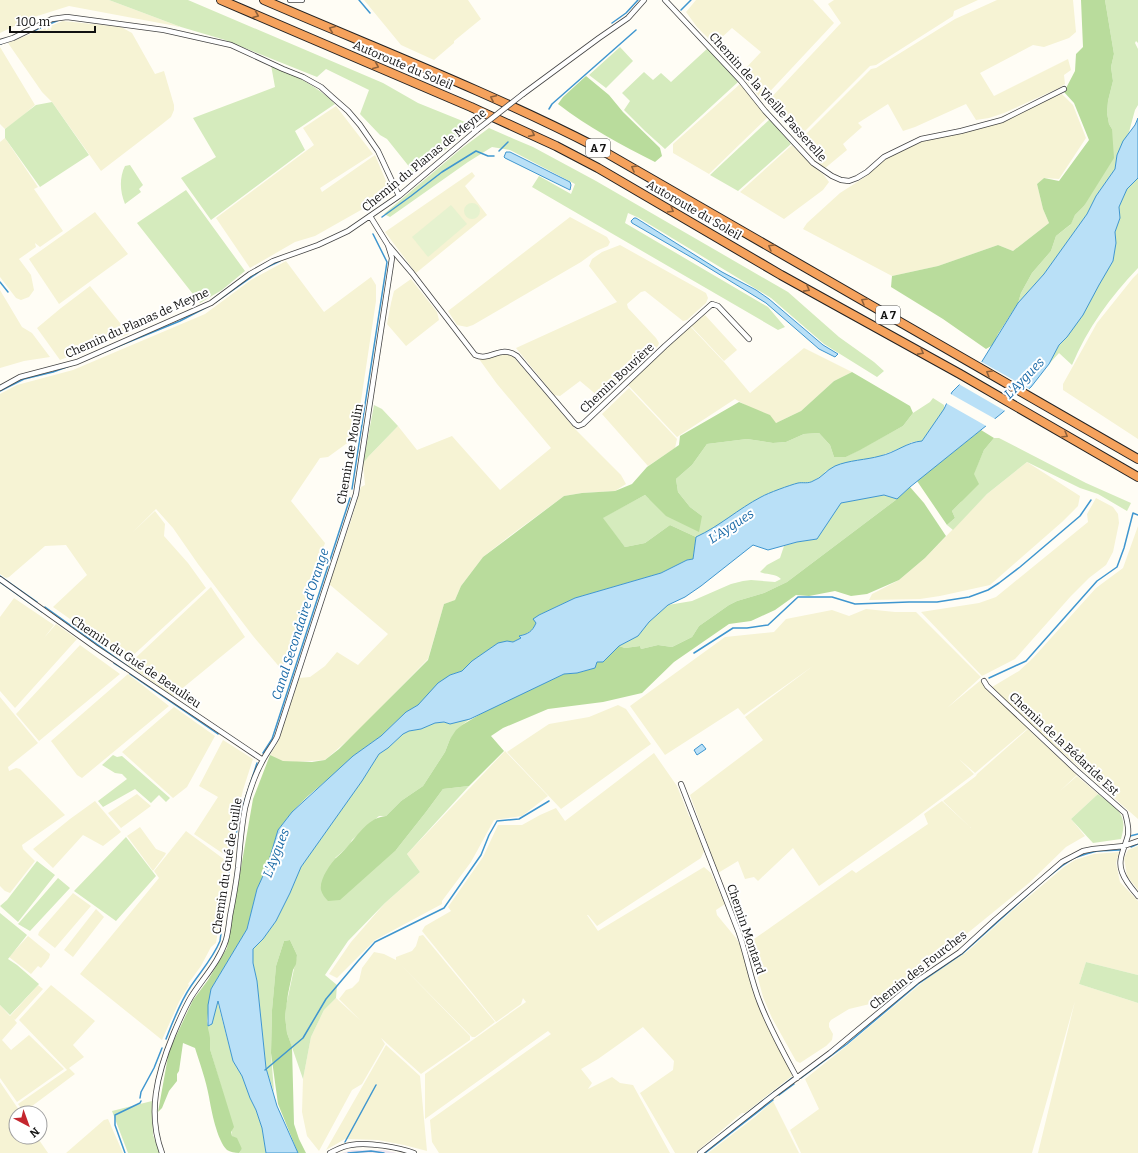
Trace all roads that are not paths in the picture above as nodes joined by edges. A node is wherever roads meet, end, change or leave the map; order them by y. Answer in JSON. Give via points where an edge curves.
{"nodes":[{"id":1,"x":220,"y":0,"type":"edge"},
{"id":2,"x":264,"y":0,"type":"edge"},
{"id":3,"x":290,"y":0,"type":"edge"},
{"id":4,"x":302,"y":0,"type":"edge"},
{"id":5,"x":644,"y":0,"type":"edge"},
{"id":6,"x":665,"y":0,"type":"edge"},
{"id":7,"x":0,"y":42,"type":"edge"},
{"id":8,"x":1064,"y":89,"type":"dead end"},
{"id":9,"x":399,"y":196,"type":"junction"},
{"id":10,"x":370,"y":216,"type":"junction"},
{"id":11,"x":388,"y":245,"type":"junction"},
{"id":12,"x":749,"y":339,"type":"dead end"},
{"id":13,"x":0,"y":388,"type":"edge"},
{"id":14,"x":1138,"y":459,"type":"edge"},
{"id":15,"x":1138,"y":477,"type":"edge"},
{"id":16,"x":0,"y":579,"type":"edge"},
{"id":17,"x":984,"y":681,"type":"dead end"},
{"id":18,"x":262,"y":759,"type":"junction"},
{"id":19,"x":681,"y":784,"type":"dead end"},
{"id":20,"x":1138,"y":841,"type":"edge"},
{"id":21,"x":1124,"y":846,"type":"junction"},
{"id":22,"x":1138,"y":896,"type":"edge"},
{"id":23,"x":797,"y":1078,"type":"junction"},
{"id":24,"x":162,"y":1153,"type":"edge"},
{"id":25,"x":330,"y":1153,"type":"edge"},
{"id":26,"x":414,"y":1153,"type":"edge"},
{"id":27,"x":700,"y":1153,"type":"edge"}],
"edges":[{"from":1,"to":15,"type":"highway","name":"Autoroute du Soleil","number":"A 7","one_way":true,"via":[[556,146]]},
{"from":14,"to":2,"type":"highway","name":"Autoroute du Soleil","number":"A 7","one_way":true,"via":[[573,135],[472,88]]},
{"from":3,"to":4,"type":"street"},
{"from":5,"to":9,"type":"street","name":"Chemin du Planas de Meyne","bridge":true,"via":[[628,18],[523,94]]},
{"from":6,"to":8,"type":"street","name":"Chemin de la Vieille Passerelle","via":[[813,163],[841,180],[857,178],[884,157],[921,139],[1002,120]]},
{"from":7,"to":9,"type":"street","via":[[52,19],[67,17],[164,30],[231,45],[303,77],[332,96],[360,125],[378,151]]},
{"from":9,"to":10,"type":"street","name":"Chemin du Planas de Meyne"},
{"from":10,"to":11,"type":"street","name":"Chemin de Moulin"},
{"from":10,"to":13,"type":"street","name":"Chemin du Planas de Meyne","via":[[348,231],[261,267],[211,303],[77,362],[20,377]]},
{"from":11,"to":12,"type":"street","name":"Chemin Bouvière","via":[[475,355],[484,356],[507,350],[512,352],[578,426],[712,304],[718,306]]},
{"from":11,"to":18,"type":"street","name":"Chemin de Moulin","via":[[392,258],[356,494],[279,731],[273,746]]},
{"from":16,"to":18,"type":"street","name":"Chemin du Gué de Beaulieu","via":[[95,647]]},
{"from":17,"to":21,"type":"street","name":"Chemin de la Bédaride Est","via":[[986,686],[1125,813],[1128,834]]},
{"from":18,"to":24,"type":"street","name":"Chemin du Gué de Guille","via":[[245,808],[226,939],[217,960],[190,998],[168,1047],[158,1079],[154,1111]]},
{"from":19,"to":23,"type":"street","name":"Chemin Montard","via":[[739,933],[760,1002]]},
{"from":20,"to":21,"type":"street","name":"Chemin des Fourches"},
{"from":21,"to":22,"type":"street","name":"Chemin de la Bédaride Est","via":[[1120,862],[1122,873]]},
{"from":21,"to":23,"type":"street","name":"Chemin des Fourches","via":[[1093,849],[1062,862],[960,952],[917,981]]},
{"from":23,"to":27,"type":"street","name":"Chemin des Fourches"},
{"from":25,"to":26,"type":"street","via":[[360,1144]]}]}
